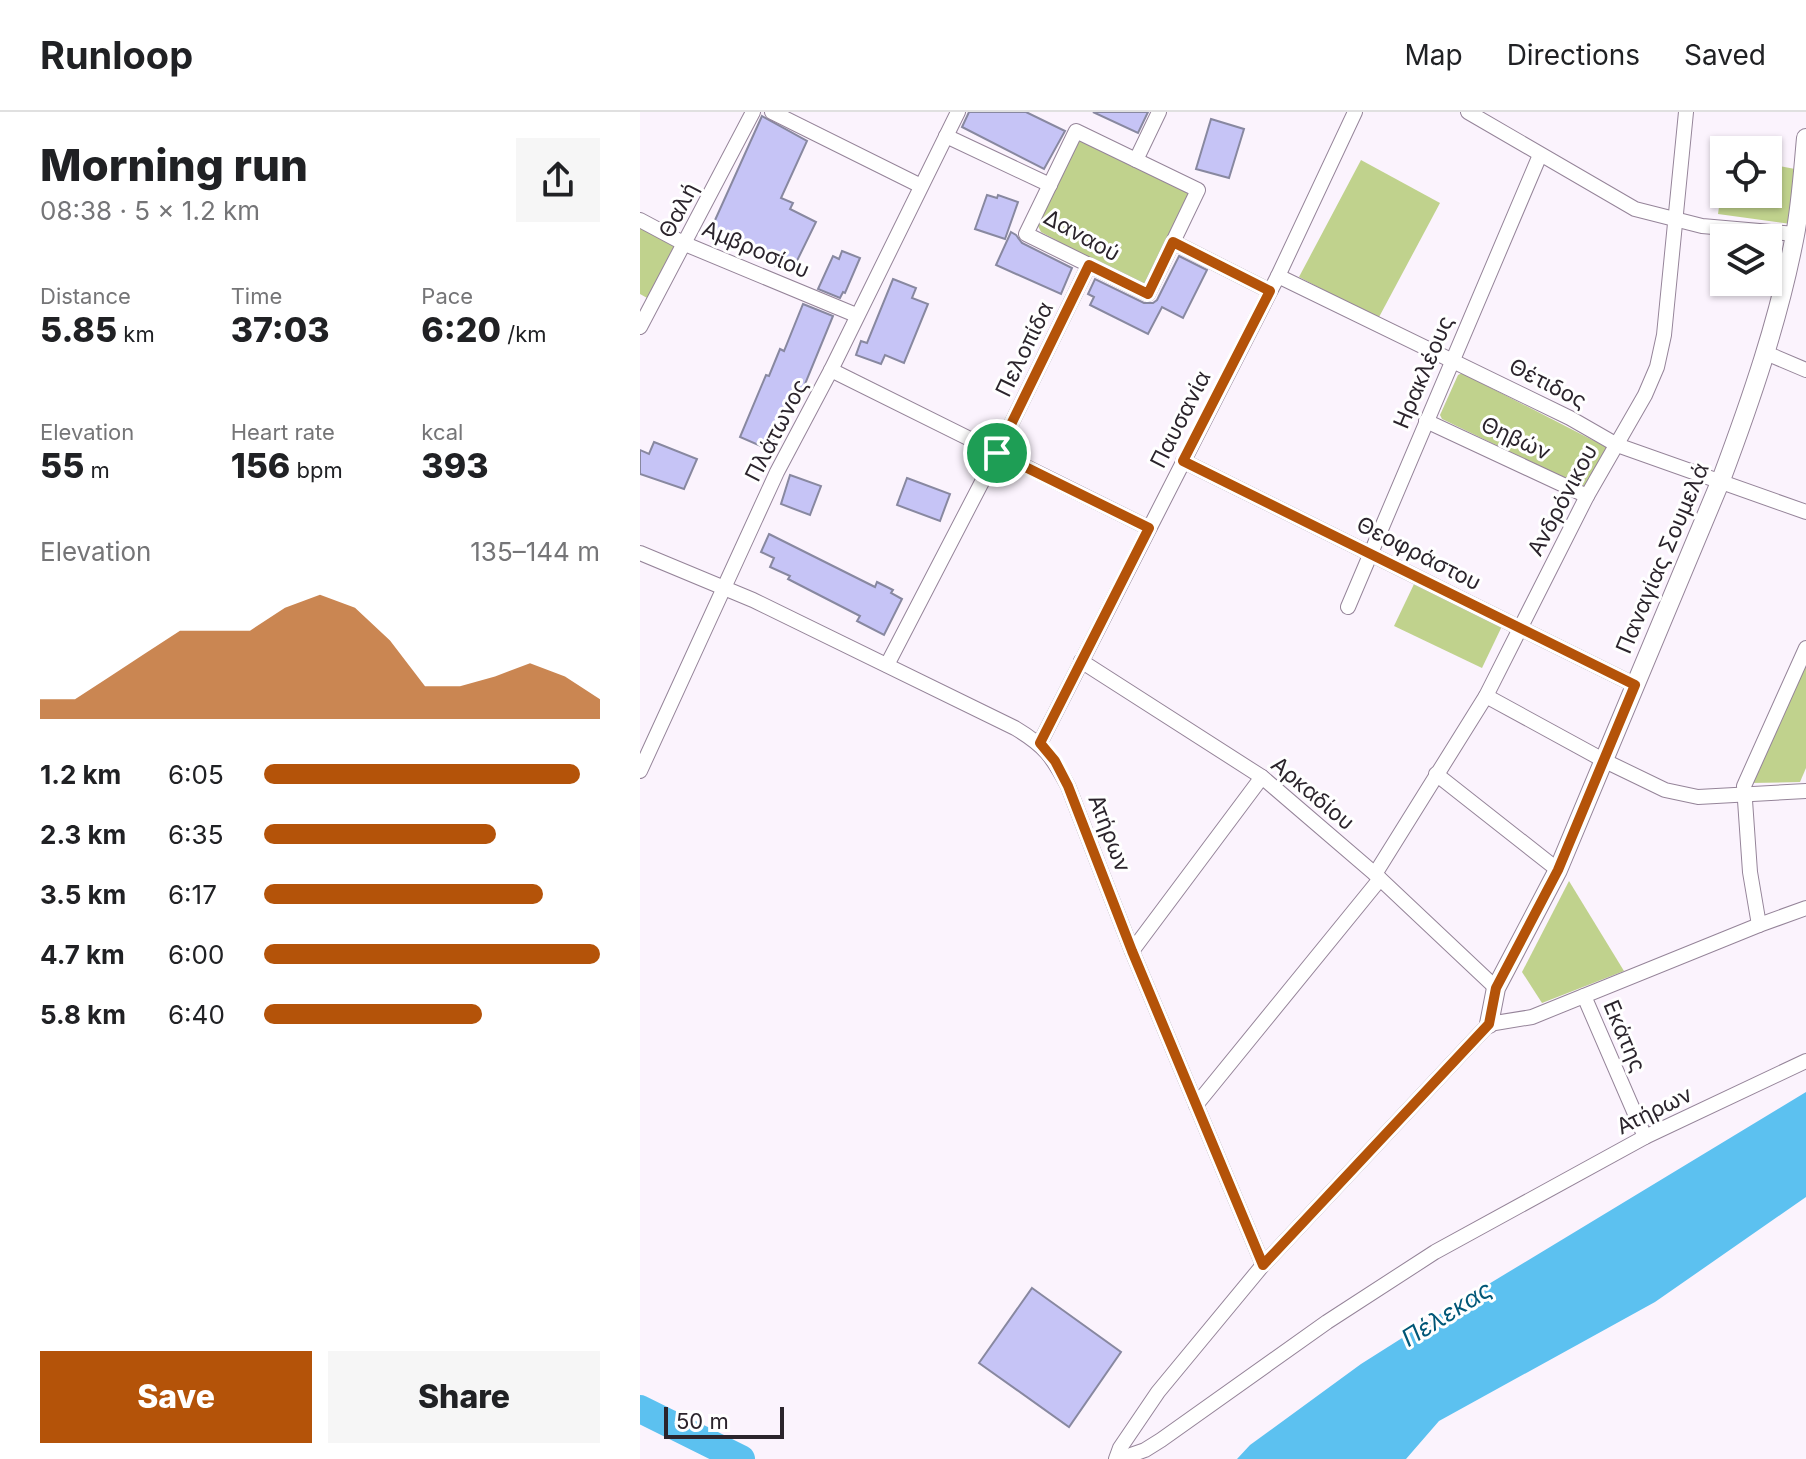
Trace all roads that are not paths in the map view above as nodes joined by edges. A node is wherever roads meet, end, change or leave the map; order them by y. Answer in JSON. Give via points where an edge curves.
{"nodes":[{"id":1,"x":753,"y":112,"type":"edge"},
{"id":2,"x":772,"y":112,"type":"edge"},
{"id":3,"x":958,"y":112,"type":"edge"},
{"id":4,"x":1159,"y":112,"type":"edge"},
{"id":5,"x":1355,"y":112,"type":"edge"},
{"id":6,"x":1468,"y":112,"type":"edge"},
{"id":7,"x":1686,"y":112,"type":"edge"},
{"id":8,"x":946,"y":136,"type":"junction"},
{"id":9,"x":1806,"y":138,"type":"edge"},
{"id":10,"x":1540,"y":155,"type":"junction"},
{"id":11,"x":1136,"y":160,"type":"junction"},
{"id":12,"x":1050,"y":185,"type":"junction"},
{"id":13,"x":921,"y":186,"type":"junction"},
{"id":14,"x":640,"y":220,"type":"edge"},
{"id":15,"x":1674,"y":221,"type":"junction"},
{"id":16,"x":1795,"y":234,"type":"junction"},
{"id":17,"x":1173,"y":242,"type":"junction"},
{"id":18,"x":685,"y":244,"type":"junction"},
{"id":19,"x":1089,"y":265,"type":"junction"},
{"id":20,"x":1278,"y":276,"type":"junction"},
{"id":21,"x":1270,"y":291,"type":"junction"},
{"id":22,"x":646,"y":304,"type":"edge"},
{"id":23,"x":856,"y":315,"type":"junction"},
{"id":24,"x":640,"y":327,"type":"edge"},
{"id":25,"x":1766,"y":353,"type":"junction"},
{"id":26,"x":1452,"y":360,"type":"junction"},
{"id":27,"x":831,"y":370,"type":"junction"},
{"id":28,"x":1806,"y":370,"type":"edge"},
{"id":29,"x":1426,"y":421,"type":"junction"},
{"id":30,"x":1617,"y":445,"type":"junction"},
{"id":31,"x":997,"y":453,"type":"junction"},
{"id":32,"x":1183,"y":461,"type":"junction"},
{"id":33,"x":1721,"y":480,"type":"junction"},
{"id":34,"x":1587,"y":496,"type":"junction"},
{"id":35,"x":1806,"y":512,"type":"edge"},
{"id":36,"x":1149,"y":528,"type":"junction"},
{"id":37,"x":1370,"y":552,"type":"junction"},
{"id":38,"x":640,"y":553,"type":"edge"},
{"id":39,"x":724,"y":589,"type":"junction"},
{"id":40,"x":1348,"y":607,"type":"dead end"},
{"id":41,"x":1520,"y":628,"type":"junction"},
{"id":42,"x":1806,"y":648,"type":"edge"},
{"id":43,"x":1081,"y":661,"type":"junction"},
{"id":44,"x":887,"y":665,"type":"junction"},
{"id":45,"x":1635,"y":685,"type":"junction"},
{"id":46,"x":1486,"y":696,"type":"junction"},
{"id":47,"x":1040,"y":743,"type":"junction"},
{"id":48,"x":1605,"y":761,"type":"junction"},
{"id":49,"x":640,"y":771,"type":"edge"},
{"id":50,"x":1436,"y":774,"type":"junction"},
{"id":51,"x":1262,"y":777,"type":"junction"},
{"id":52,"x":1806,"y":791,"type":"edge"},
{"id":53,"x":1743,"y":794,"type":"junction"},
{"id":54,"x":1558,"y":870,"type":"junction"},
{"id":55,"x":1378,"y":877,"type":"junction"},
{"id":56,"x":1806,"y":908,"type":"edge"},
{"id":57,"x":1759,"y":925,"type":"junction"},
{"id":58,"x":1132,"y":951,"type":"junction"},
{"id":59,"x":1496,"y":988,"type":"junction"},
{"id":60,"x":1584,"y":996,"type":"junction"},
{"id":61,"x":1489,"y":1024,"type":"junction"},
{"id":62,"x":1806,"y":1061,"type":"edge"},
{"id":63,"x":1196,"y":1105,"type":"junction"},
{"id":64,"x":1645,"y":1137,"type":"junction"},
{"id":65,"x":1263,"y":1265,"type":"junction"},
{"id":66,"x":1117,"y":1459,"type":"edge"}],
"edges":[{"from":1,"to":18,"type":"street","name":"Θαλή"},
{"from":2,"to":13,"type":"street"},
{"from":3,"to":8,"type":"street","name":"Πλάτωνος"},
{"from":4,"to":11,"type":"street"},
{"from":5,"to":20,"type":"street","name":"Παυσανία"},
{"from":6,"to":10,"type":"street"},
{"from":7,"to":15,"type":"street","name":"Ανδρόνικου"},
{"from":8,"to":12,"type":"street"},
{"from":8,"to":13,"type":"street","name":"Πλάτωνος"},
{"from":9,"to":16,"type":"street","name":"Παναγίας Σουμελά"},
{"from":10,"to":15,"type":"street","via":[[1635,209]]},
{"from":10,"to":26,"type":"street","name":"Ηρακλέους"},
{"from":11,"to":12,"type":"street","name":"Δαναού","via":[[1076,131]]},
{"from":11,"to":17,"type":"street","name":"Δαναού","via":[[1198,190]]},
{"from":12,"to":19,"type":"street","name":"Δαναού","via":[[1026,234]]},
{"from":13,"to":23,"type":"street","name":"Πλάτωνος"},
{"from":14,"to":18,"type":"street","name":"Αμβροσίου"},
{"from":15,"to":16,"type":"street"},
{"from":15,"to":30,"type":"street","name":"Ανδρόνικου","via":[[1657,367]]},
{"from":16,"to":25,"type":"street","name":"Παναγίας Σουμελά"},
{"from":17,"to":19,"type":"street","name":"Δαναού","via":[[1148,294]]},
{"from":17,"to":21,"type":"street"},
{"from":18,"to":22,"type":"street","name":"Θαλή"},
{"from":18,"to":23,"type":"street","name":"Αμβροσίου"},
{"from":19,"to":31,"type":"street","name":"Πελοπίδα"},
{"from":20,"to":21,"type":"street","name":"Παυσανία"},
{"from":20,"to":26,"type":"street","name":"Θέτιδος"},
{"from":21,"to":32,"type":"street","name":"Παυσανία"},
{"from":22,"to":24,"type":"street","name":"Θαλή"},
{"from":23,"to":27,"type":"street","name":"Πλάτωνος"},
{"from":25,"to":28,"type":"street"},
{"from":25,"to":33,"type":"street","name":"Παναγίας Σουμελά"},
{"from":26,"to":29,"type":"street","name":"Ηρακλέους"},
{"from":26,"to":30,"type":"street","name":"Θέτιδος"},
{"from":27,"to":31,"type":"street"},
{"from":27,"to":39,"type":"street","name":"Πλάτωνος"},
{"from":29,"to":34,"type":"street","name":"Θηβών"},
{"from":29,"to":37,"type":"street","name":"Ηρακλέους"},
{"from":30,"to":33,"type":"street","name":"Θέτιδος"},
{"from":30,"to":34,"type":"street","name":"Ανδρόνικου"},
{"from":31,"to":36,"type":"street"},
{"from":31,"to":44,"type":"street","name":"Πελοπίδα"},
{"from":32,"to":36,"type":"street","name":"Παυσανία"},
{"from":32,"to":37,"type":"street","name":"Θεοφράστου"},
{"from":33,"to":35,"type":"street","name":"Θέτιδος"},
{"from":33,"to":45,"type":"street","name":"Παναγίας Σουμελά"},
{"from":34,"to":41,"type":"street","name":"Ανδρόνικου"},
{"from":36,"to":43,"type":"street","name":"Παυσανία"},
{"from":37,"to":40,"type":"street","name":"Ηρακλέους"},
{"from":37,"to":41,"type":"street","name":"Θεοφράστου"},
{"from":38,"to":39,"type":"street","name":"Ατήρων"},
{"from":39,"to":44,"type":"street","name":"Ατήρων"},
{"from":39,"to":49,"type":"street","name":"Πλάτωνος"},
{"from":41,"to":45,"type":"street","name":"Θεοφράστου"},
{"from":41,"to":46,"type":"street","name":"Ανδρόνικου"},
{"from":42,"to":53,"type":"street"},
{"from":43,"to":47,"type":"street","name":"Παυσανία"},
{"from":43,"to":51,"type":"street","name":"Αρκαδίου"},
{"from":44,"to":47,"type":"street","name":"Ατήρων"},
{"from":45,"to":48,"type":"street","name":"Παναγίας Σουμελά"},
{"from":46,"to":48,"type":"street"},
{"from":46,"to":50,"type":"street","name":"Ανδρόνικου"},
{"from":47,"to":58,"type":"street","name":"Ατήρων","via":[[1068,786]]},
{"from":48,"to":53,"type":"street","via":[[1665,790],[1698,797]]},
{"from":48,"to":54,"type":"street","name":"Παναγίας Σουμελά"},
{"from":50,"to":54,"type":"street"},
{"from":50,"to":55,"type":"street","name":"Ανδρόνικου"},
{"from":51,"to":55,"type":"street","name":"Αρκαδίου"},
{"from":51,"to":58,"type":"street"},
{"from":52,"to":53,"type":"street"},
{"from":53,"to":57,"type":"street"},
{"from":54,"to":59,"type":"street","name":"Παναγίας Σουμελά"},
{"from":55,"to":59,"type":"street","name":"Αρκαδίου"},
{"from":55,"to":63,"type":"street","name":"Ανδρόνικου"},
{"from":56,"to":57,"type":"street"},
{"from":57,"to":60,"type":"street"},
{"from":58,"to":63,"type":"street","name":"Ατήρων"},
{"from":59,"to":61,"type":"street","name":"Παναγίας Σουμελά"},
{"from":60,"to":61,"type":"street","via":[[1532,1017]]},
{"from":60,"to":64,"type":"street","name":"Εκάτης"},
{"from":61,"to":65,"type":"street"},
{"from":62,"to":64,"type":"street","name":"Ατήρων"},
{"from":63,"to":65,"type":"street","name":"Ατήρων"},
{"from":64,"to":66,"type":"street","name":"Ατήρων","via":[[1424,1259],[1161,1440]]},
{"from":65,"to":66,"type":"street","via":[[1158,1392]]}]}
